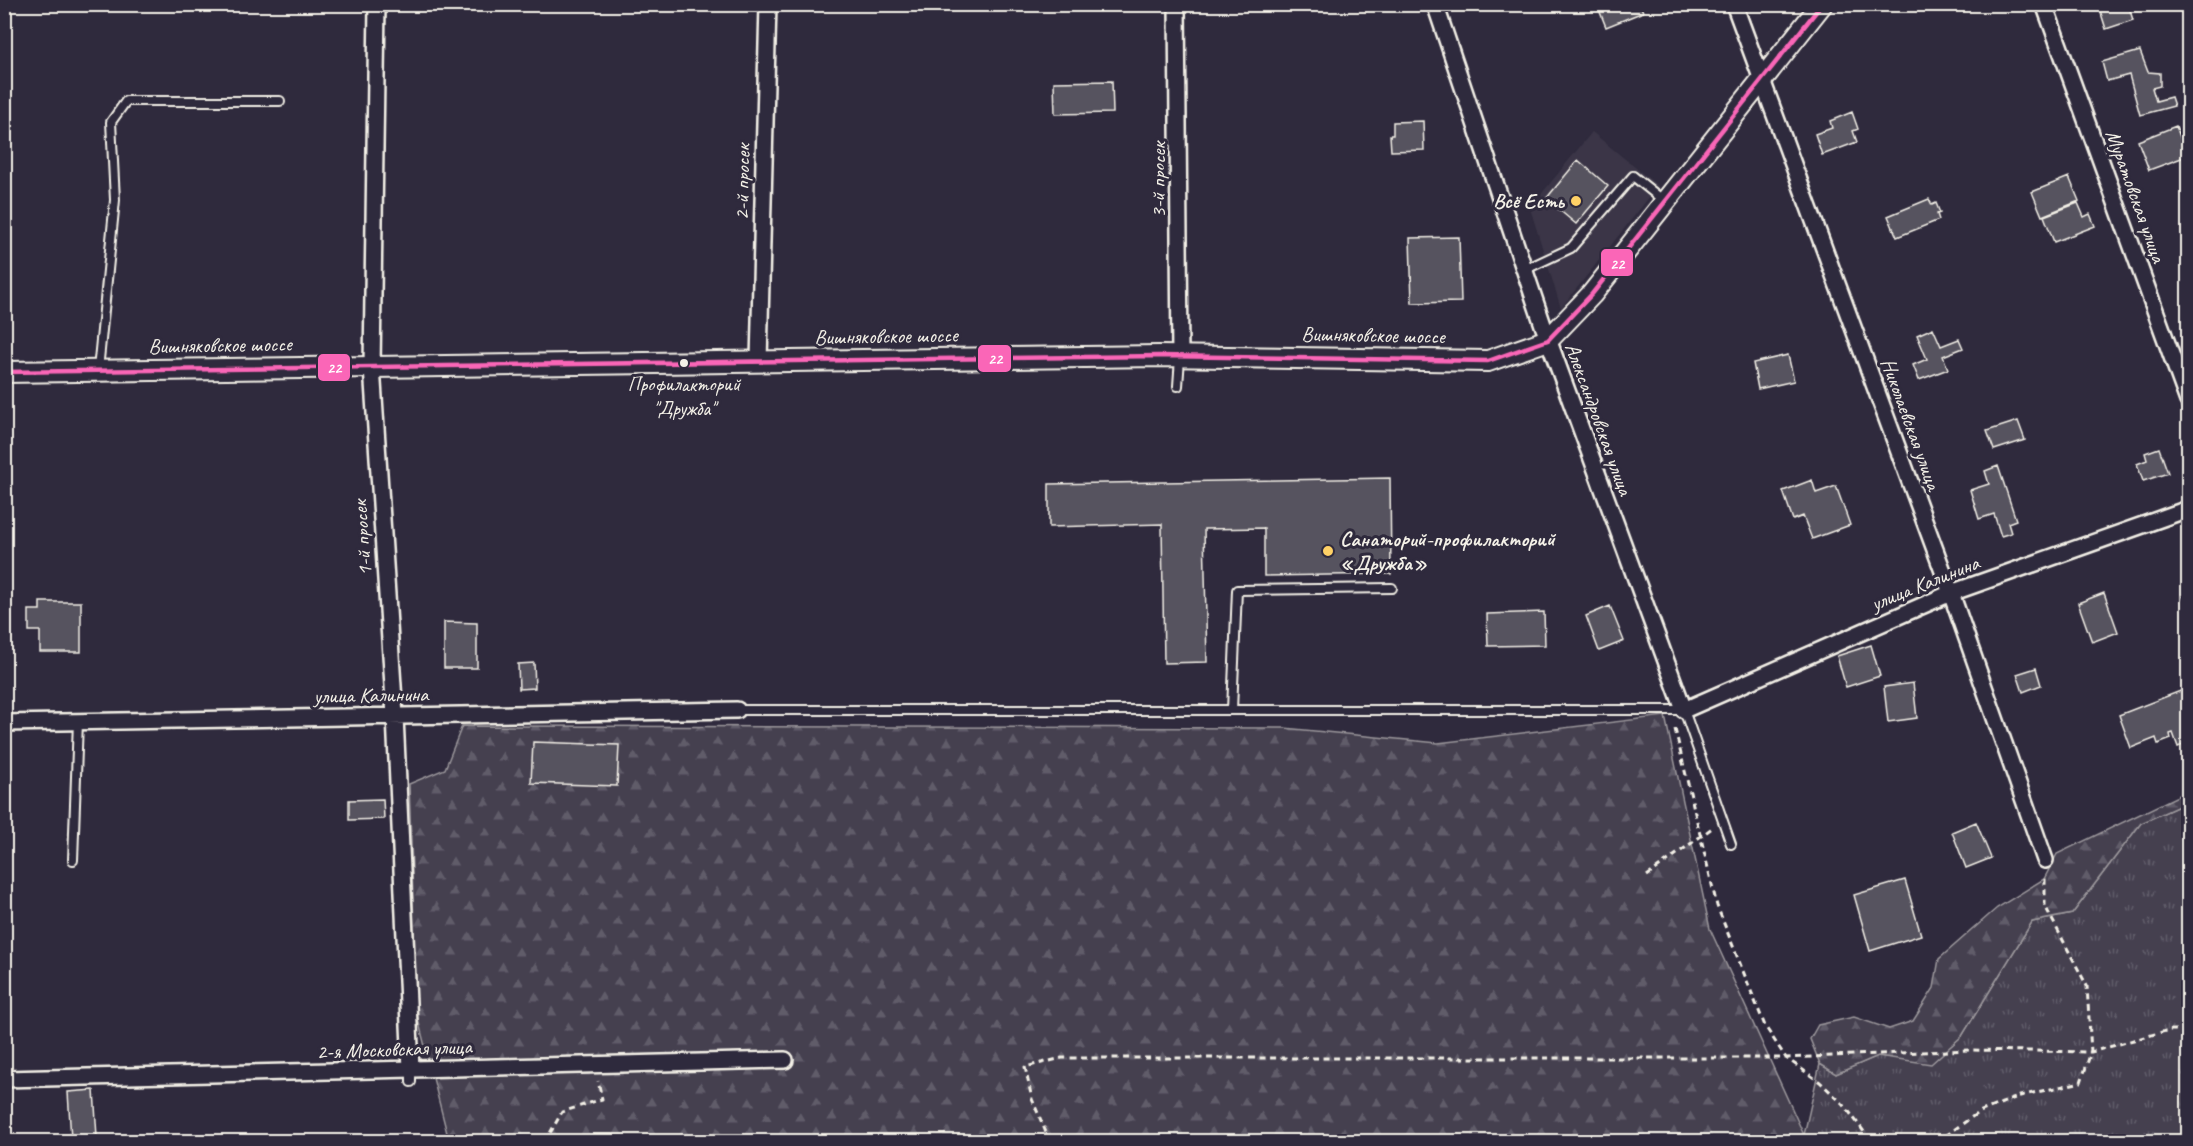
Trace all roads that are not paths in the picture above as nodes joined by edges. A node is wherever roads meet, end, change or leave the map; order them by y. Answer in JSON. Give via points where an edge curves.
{"nodes":[{"id":1,"x":377,"y":4,"type":"edge"},
{"id":2,"x":768,"y":4,"type":"edge"},
{"id":3,"x":1178,"y":4,"type":"edge"},
{"id":4,"x":1435,"y":4,"type":"edge"},
{"id":5,"x":1734,"y":4,"type":"edge"},
{"id":6,"x":1822,"y":4,"type":"edge"},
{"id":7,"x":2044,"y":4,"type":"edge"},
{"id":8,"x":1761,"y":81,"type":"junction"},
{"id":9,"x":280,"y":100,"type":"dead end"},
{"id":10,"x":1665,"y":202,"type":"junction"},
{"id":11,"x":1524,"y":270,"type":"junction"},
{"id":12,"x":1548,"y":340,"type":"junction"},
{"id":13,"x":1180,"y":356,"type":"junction"},
{"id":14,"x":759,"y":361,"type":"junction"},
{"id":15,"x":372,"y":367,"type":"junction"},
{"id":16,"x":98,"y":371,"type":"junction"},
{"id":17,"x":4,"y":372,"type":"edge"},
{"id":18,"x":1178,"y":386,"type":"dead end"},
{"id":19,"x":2188,"y":402,"type":"edge"},
{"id":20,"x":2188,"y":510,"type":"edge"},
{"id":21,"x":1392,"y":588,"type":"dead end"},
{"id":22,"x":1951,"y":592,"type":"junction"},
{"id":23,"x":737,"y":710,"type":"joint"},
{"id":24,"x":1232,"y":710,"type":"junction"},
{"id":25,"x":1684,"y":710,"type":"junction"},
{"id":26,"x":394,"y":716,"type":"junction"},
{"id":27,"x":78,"y":722,"type":"junction"},
{"id":28,"x":4,"y":723,"type":"edge"},
{"id":29,"x":1731,"y":844,"type":"dead end"},
{"id":30,"x":73,"y":860,"type":"dead end"},
{"id":31,"x":2045,"y":860,"type":"road end"},
{"id":32,"x":785,"y":1060,"type":"dead end"},
{"id":33,"x":411,"y":1076,"type":"junction"},
{"id":34,"x":4,"y":1079,"type":"edge"}],
"edges":[{"from":1,"to":15,"type":"street","name":"1-й просек"},
{"from":2,"to":14,"type":"street","name":"2-й просек"},
{"from":3,"to":13,"type":"street","name":"3-й просек"},
{"from":4,"to":11,"type":"street","name":"Александровская улица"},
{"from":5,"to":8,"type":"street","name":"Николаевская улица"},
{"from":6,"to":8,"type":"street","name":"Вишняковское шоссе"},
{"from":7,"to":19,"type":"street","name":"Муратовская улица"},
{"from":8,"to":10,"type":"street","name":"Вишняковское шоссе"},
{"from":8,"to":22,"type":"street","name":"Николаевская улица"},
{"from":9,"to":16,"type":"lane","via":[[126,101],[111,122],[115,200]]},
{"from":10,"to":11,"type":"lane","via":[[1633,176],[1571,248]]},
{"from":10,"to":12,"type":"street","name":"Вишняковское шоссе","via":[[1592,294]]},
{"from":11,"to":12,"type":"street","name":"Александровская улица"},
{"from":12,"to":13,"type":"street","name":"Вишняковское шоссе","via":[[1488,361]]},
{"from":12,"to":25,"type":"street","name":"Александровская улица"},
{"from":13,"to":14,"type":"street","name":"Вишняковское шоссе"},
{"from":13,"to":18,"type":"lane"},
{"from":14,"to":15,"type":"street","name":"Вишняковское шоссе"},
{"from":15,"to":16,"type":"street","name":"Вишняковское шоссе"},
{"from":15,"to":26,"type":"street","name":"1-й просек"},
{"from":16,"to":17,"type":"street","name":"Вишняковское шоссе"},
{"from":20,"to":22,"type":"street","name":"улица Калинина"},
{"from":21,"to":24,"type":"lane","via":[[1237,590]]},
{"from":22,"to":25,"type":"street","name":"улица Калинина"},
{"from":22,"to":31,"type":"street","name":"Николаевская улица"},
{"from":23,"to":24,"type":"lane"},
{"from":23,"to":26,"type":"street","name":"улица Калинина"},
{"from":24,"to":25,"type":"lane"},
{"from":25,"to":29,"type":"lane"},
{"from":26,"to":27,"type":"street","name":"улица Калинина"},
{"from":26,"to":33,"type":"street","name":"1-й просек"},
{"from":27,"to":28,"type":"street","name":"улица Калинина"},
{"from":27,"to":30,"type":"lane"},
{"from":32,"to":33,"type":"street","name":"2-я Московская улица","via":[[595,1065]]},
{"from":33,"to":34,"type":"street","name":"2-я Московская улица"}]}
